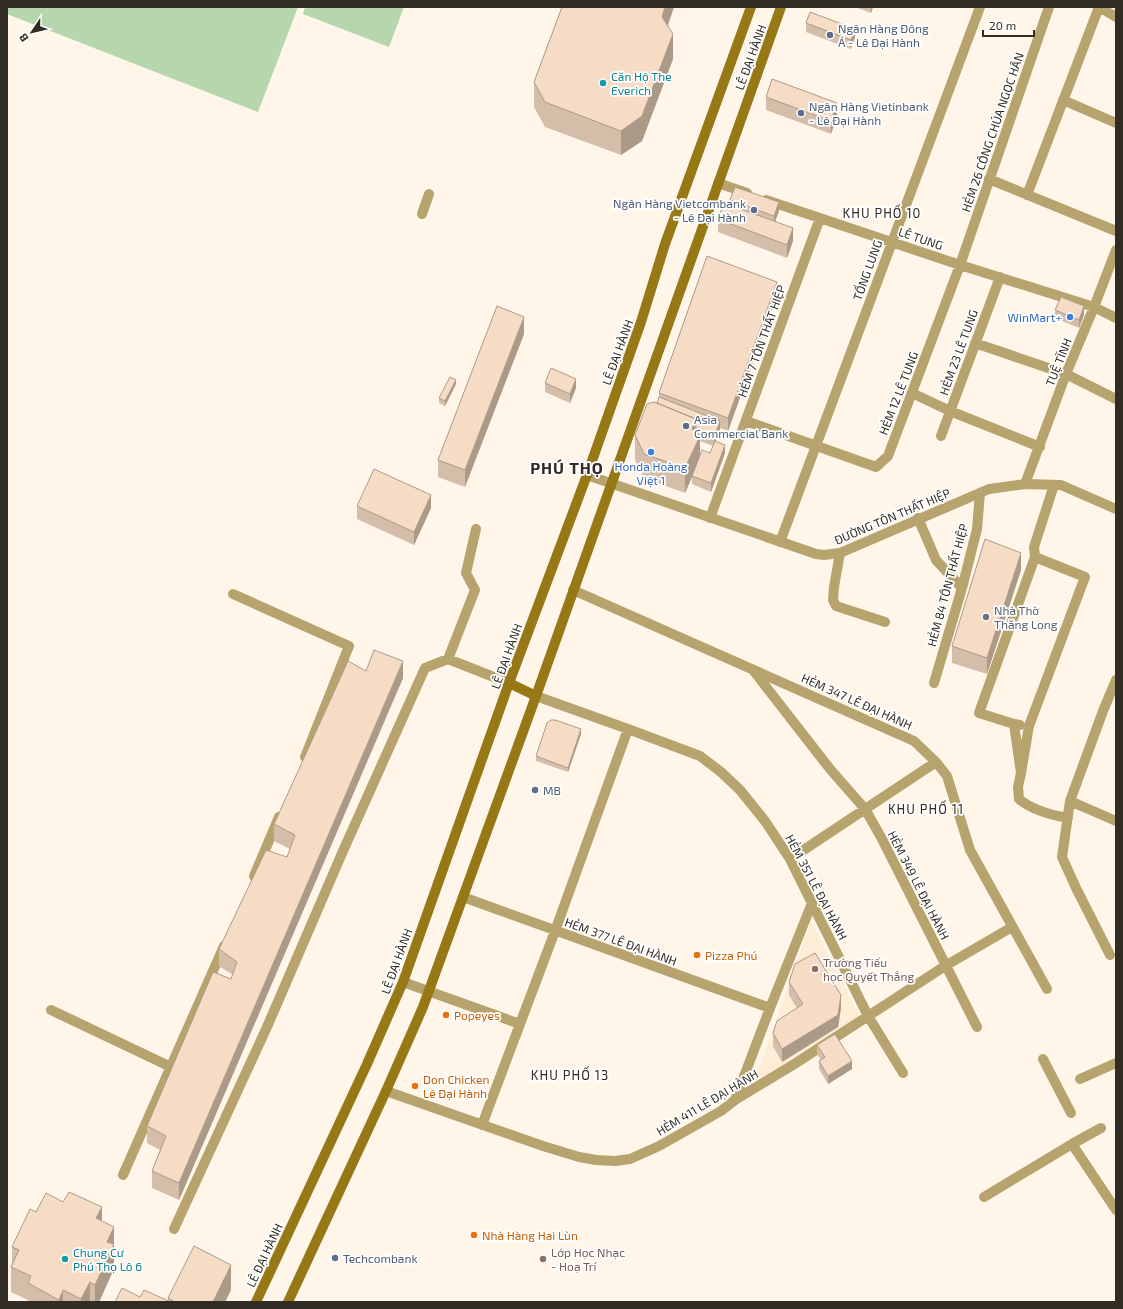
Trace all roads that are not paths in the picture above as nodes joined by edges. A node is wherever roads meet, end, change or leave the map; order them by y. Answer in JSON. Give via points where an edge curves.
{"nodes":[{"id":1,"x":751,"y":7,"type":"edge"},
{"id":2,"x":781,"y":7,"type":"edge"},
{"id":3,"x":980,"y":7,"type":"edge"},
{"id":4,"x":1049,"y":7,"type":"edge"},
{"id":5,"x":1099,"y":7,"type":"edge"},
{"id":6,"x":1115,"y":15,"type":"edge"},
{"id":7,"x":1063,"y":100,"type":"junction"},
{"id":8,"x":1116,"y":123,"type":"edge"},
{"id":9,"x":989,"y":179,"type":"junction"},
{"id":10,"x":718,"y":183,"type":"junction"},
{"id":11,"x":429,"y":194,"type":"dead end"},
{"id":12,"x":1028,"y":195,"type":"junction"},
{"id":13,"x":422,"y":214,"type":"dead end"},
{"id":14,"x":820,"y":218,"type":"junction"},
{"id":15,"x":1116,"y":231,"type":"edge"},
{"id":16,"x":891,"y":242,"type":"junction"},
{"id":17,"x":1116,"y":250,"type":"edge"},
{"id":18,"x":960,"y":265,"type":"junction"},
{"id":19,"x":1000,"y":277,"type":"junction"},
{"id":20,"x":1094,"y":307,"type":"junction"},
{"id":21,"x":1116,"y":318,"type":"edge"},
{"id":22,"x":975,"y":343,"type":"junction"},
{"id":23,"x":1066,"y":374,"type":"junction"},
{"id":24,"x":912,"y":392,"type":"junction"},
{"id":25,"x":1116,"y":399,"type":"edge"},
{"id":26,"x":950,"y":411,"type":"junction"},
{"id":27,"x":746,"y":421,"type":"junction"},
{"id":28,"x":941,"y":436,"type":"dead end"},
{"id":29,"x":817,"y":446,"type":"junction"},
{"id":30,"x":1040,"y":447,"type":"junction"},
{"id":31,"x":587,"y":475,"type":"junction"},
{"id":32,"x":612,"y":484,"type":"junction"},
{"id":33,"x":1025,"y":484,"type":"junction"},
{"id":34,"x":1054,"y":485,"type":"junction"},
{"id":35,"x":980,"y":493,"type":"junction"},
{"id":36,"x":1116,"y":509,"type":"edge"},
{"id":37,"x":710,"y":518,"type":"junction"},
{"id":38,"x":918,"y":518,"type":"junction"},
{"id":39,"x":476,"y":529,"type":"dead end"},
{"id":40,"x":780,"y":542,"type":"junction"},
{"id":41,"x":840,"y":553,"type":"junction"},
{"id":42,"x":1035,"y":557,"type":"junction"},
{"id":43,"x":962,"y":588,"type":"junction"},
{"id":44,"x":573,"y":590,"type":"junction"},
{"id":45,"x":233,"y":594,"type":"dead end"},
{"id":46,"x":885,"y":622,"type":"dead end"},
{"id":47,"x":448,"y":659,"type":"junction"},
{"id":48,"x":752,"y":669,"type":"junction"},
{"id":49,"x":1116,"y":680,"type":"edge"},
{"id":50,"x":509,"y":683,"type":"junction"},
{"id":51,"x":934,"y":683,"type":"dead end"},
{"id":52,"x":536,"y":696,"type":"junction"},
{"id":53,"x":1014,"y":724,"type":"junction"},
{"id":54,"x":1029,"y":726,"type":"junction"},
{"id":55,"x":628,"y":729,"type":"junction"},
{"id":56,"x":936,"y":762,"type":"junction"},
{"id":57,"x":302,"y":764,"type":"edge"},
{"id":58,"x":1021,"y":773,"type":"junction"},
{"id":59,"x":1070,"y":801,"type":"junction"},
{"id":60,"x":283,"y":808,"type":"edge"},
{"id":61,"x":865,"y":809,"type":"junction"},
{"id":62,"x":1068,"y":818,"type":"junction"},
{"id":63,"x":1116,"y":821,"type":"edge"},
{"id":64,"x":790,"y":859,"type":"junction"},
{"id":65,"x":249,"y":889,"type":"edge"},
{"id":66,"x":463,"y":897,"type":"junction"},
{"id":67,"x":812,"y":903,"type":"junction"},
{"id":68,"x":1012,"y":927,"type":"junction"},
{"id":69,"x":556,"y":931,"type":"junction"},
{"id":70,"x":227,"y":940,"type":"edge"},
{"id":71,"x":1110,"y":955,"type":"dead end"},
{"id":72,"x":945,"y":966,"type":"junction"},
{"id":73,"x":403,"y":982,"type":"junction"},
{"id":74,"x":1048,"y":989,"type":"dead end"},
{"id":75,"x":428,"y":991,"type":"junction"},
{"id":76,"x":770,"y":1008,"type":"junction"},
{"id":77,"x":51,"y":1010,"type":"dead end"},
{"id":78,"x":868,"y":1016,"type":"junction"},
{"id":79,"x":520,"y":1024,"type":"junction"},
{"id":80,"x":977,"y":1027,"type":"dead end"},
{"id":81,"x":1043,"y":1059,"type":"dead end"},
{"id":82,"x":1116,"y":1063,"type":"edge"},
{"id":83,"x":171,"y":1067,"type":"junction"},
{"id":84,"x":903,"y":1073,"type":"dead end"},
{"id":85,"x":1080,"y":1079,"type":"dead end"},
{"id":86,"x":386,"y":1091,"type":"junction"},
{"id":87,"x":735,"y":1100,"type":"junction"},
{"id":88,"x":1071,"y":1114,"type":"dead end"},
{"id":89,"x":482,"y":1125,"type":"junction"},
{"id":90,"x":1101,"y":1128,"type":"dead end"},
{"id":91,"x":1072,"y":1144,"type":"junction"},
{"id":92,"x":123,"y":1175,"type":"dead end"},
{"id":93,"x":984,"y":1197,"type":"dead end"},
{"id":94,"x":1116,"y":1210,"type":"edge"},
{"id":95,"x":174,"y":1229,"type":"dead end"},
{"id":96,"x":256,"y":1302,"type":"edge"},
{"id":97,"x":288,"y":1302,"type":"edge"}],
"edges":[{"from":1,"to":31,"type":"main road","name":"LÊ ĐẠI HÀNH","via":[[665,244],[642,322]]},
{"from":2,"to":10,"type":"main road","name":"LÊ ĐẠI HÀNH"},
{"from":3,"to":16,"type":"street","name":"TỔNG LUNG"},
{"from":4,"to":9,"type":"street","name":"HẺM 26 CÔNG CHÚA NGỌC HÂN"},
{"from":5,"to":6,"type":"street"},
{"from":5,"to":7,"type":"street"},
{"from":7,"to":8,"type":"street"},
{"from":7,"to":12,"type":"street"},
{"from":9,"to":12,"type":"street"},
{"from":9,"to":18,"type":"street","name":"HẺM 26 CÔNG CHÚA NGỌC HÂN"},
{"from":10,"to":14,"type":"street","name":"LÊ TUNG"},
{"from":10,"to":32,"type":"main road","name":"LÊ ĐẠI HÀNH"},
{"from":11,"to":13,"type":"street"},
{"from":12,"to":15,"type":"street"},
{"from":14,"to":16,"type":"street","name":"LÊ TUNG"},
{"from":14,"to":27,"type":"street","name":"HẺM 7 TÔN THẤT HIỆP"},
{"from":16,"to":18,"type":"street","name":"LÊ TUNG"},
{"from":16,"to":29,"type":"street","name":"TỔNG LUNG"},
{"from":17,"to":20,"type":"street","name":"TUỆ TĨNH"},
{"from":18,"to":19,"type":"street","name":"LÊ TUNG"},
{"from":18,"to":24,"type":"street","name":"HẺM 12 LÊ TUNG"},
{"from":19,"to":20,"type":"street","name":"LÊ TUNG"},
{"from":19,"to":22,"type":"street","name":"HẺM 23 LÊ TUNG"},
{"from":20,"to":21,"type":"street","name":"LÊ TUNG"},
{"from":20,"to":23,"type":"street","name":"TUỆ TĨNH"},
{"from":22,"to":23,"type":"street"},
{"from":22,"to":26,"type":"street","name":"HẺM 23 LÊ TUNG"},
{"from":23,"to":25,"type":"street"},
{"from":23,"to":30,"type":"street","name":"TUỆ TĨNH"},
{"from":24,"to":26,"type":"street"},
{"from":24,"to":29,"type":"street","name":"HẺM 12 LÊ TUNG","via":[[888,456],[876,467]]},
{"from":26,"to":28,"type":"street","name":"HẺM 23 LÊ TUNG"},
{"from":26,"to":30,"type":"street"},
{"from":27,"to":29,"type":"street"},
{"from":27,"to":37,"type":"street","name":"HẺM 7 TÔN THẤT HIỆP"},
{"from":29,"to":40,"type":"street","name":"TỔNG LUNG"},
{"from":30,"to":33,"type":"street","name":"TUỆ TĨNH"},
{"from":31,"to":32,"type":"street","name":"ĐƯỜNG TÔN THẤT HIỆP"},
{"from":31,"to":50,"type":"main road","name":"LÊ ĐẠI HÀNH"},
{"from":32,"to":37,"type":"street","name":"ĐƯỜNG TÔN THẤT HIỆP"},
{"from":32,"to":44,"type":"main road","name":"LÊ ĐẠI HÀNH"},
{"from":33,"to":34,"type":"street","name":"ĐƯỜNG TÔN THẤT HIỆP"},
{"from":33,"to":35,"type":"street","name":"ĐƯỜNG TÔN THẤT HIỆP","via":[[988,489]]},
{"from":34,"to":36,"type":"street","name":"ĐƯỜNG TÔN THẤT HIỆP","via":[[1061,485]]},
{"from":34,"to":42,"type":"street","via":[[1034,547]]},
{"from":35,"to":38,"type":"street","name":"ĐƯỜNG TÔN THẤT HIỆP"},
{"from":35,"to":43,"type":"street","name":"HẺM 84 TÔN THẤT HIỆP","via":[[977,529]]},
{"from":37,"to":40,"type":"street","name":"ĐƯỜNG TÔN THẤT HIỆP"},
{"from":38,"to":41,"type":"street","name":"ĐƯỜNG TÔN THẤT HIỆP"},
{"from":38,"to":43,"type":"street","via":[[936,560]]},
{"from":39,"to":47,"type":"street","via":[[466,573],[475,590]]},
{"from":40,"to":41,"type":"street","name":"ĐƯỜNG TÔN THẤT HIỆP","via":[[816,554]]},
{"from":41,"to":46,"type":"street","via":[[833,600],[836,606]]},
{"from":42,"to":53,"type":"street","via":[[979,714]]},
{"from":42,"to":54,"type":"street","via":[[1085,577]]},
{"from":43,"to":51,"type":"street","name":"HẺM 84 TÔN THẤT HIỆP"},
{"from":44,"to":48,"type":"street","name":"HẺM 347 LÊ ĐẠI HÀNH"},
{"from":44,"to":52,"type":"main road","name":"LÊ ĐẠI HÀNH"},
{"from":45,"to":57,"type":"street","via":[[349,646]]},
{"from":47,"to":50,"type":"street"},
{"from":47,"to":95,"type":"street","via":[[425,668],[267,1027]]},
{"from":48,"to":56,"type":"street","name":"HẺM 347 LÊ ĐẠI HÀNH","via":[[914,741]]},
{"from":48,"to":61,"type":"street","name":"HẺM 349 LÊ ĐẠI HÀNH","via":[[830,769]]},
{"from":49,"to":59,"type":"street"},
{"from":50,"to":52,"type":"main road"},
{"from":50,"to":73,"type":"main road","name":"LÊ ĐẠI HÀNH"},
{"from":52,"to":55,"type":"street","name":"HẺM 351 LÊ ĐẠI HÀNH"},
{"from":52,"to":66,"type":"main road","name":"LÊ ĐẠI HÀNH"},
{"from":53,"to":54,"type":"street"},
{"from":53,"to":58,"type":"street"},
{"from":54,"to":58,"type":"street"},
{"from":55,"to":64,"type":"street","name":"HẺM 351 LÊ ĐẠI HÀNH","via":[[700,756],[721,772],[758,810]]},
{"from":55,"to":69,"type":"street"},
{"from":56,"to":61,"type":"street"},
{"from":56,"to":68,"type":"street","name":"HẺM 347 LÊ ĐẠI HÀNH","via":[[947,776],[970,850]]},
{"from":58,"to":62,"type":"street","via":[[1019,799],[1027,806]]},
{"from":59,"to":62,"type":"street"},
{"from":59,"to":63,"type":"street"},
{"from":60,"to":65,"type":"street"},
{"from":61,"to":64,"type":"street"},
{"from":61,"to":72,"type":"street","name":"HẺM 349 LÊ ĐẠI HÀNH"},
{"from":62,"to":71,"type":"street","via":[[1062,857]]},
{"from":64,"to":67,"type":"street","name":"HẺM 351 LÊ ĐẠI HÀNH"},
{"from":66,"to":69,"type":"street","name":"HẺM 377 LÊ ĐẠI HÀNH"},
{"from":66,"to":75,"type":"main road","name":"LÊ ĐẠI HÀNH"},
{"from":67,"to":76,"type":"street"},
{"from":67,"to":78,"type":"street","name":"HẺM 351 LÊ ĐẠI HÀNH"},
{"from":68,"to":72,"type":"street","name":"HẺM 411 LÊ ĐẠI HÀNH"},
{"from":68,"to":74,"type":"street","name":"HẺM 347 LÊ ĐẠI HÀNH"},
{"from":69,"to":76,"type":"street","name":"HẺM 377 LÊ ĐẠI HÀNH"},
{"from":69,"to":79,"type":"street"},
{"from":70,"to":83,"type":"street"},
{"from":72,"to":78,"type":"street","name":"HẺM 411 LÊ ĐẠI HÀNH"},
{"from":72,"to":80,"type":"street","name":"HẺM 349 LÊ ĐẠI HÀNH"},
{"from":73,"to":75,"type":"street"},
{"from":73,"to":96,"type":"main road","name":"LÊ ĐẠI HÀNH"},
{"from":75,"to":79,"type":"street"},
{"from":75,"to":86,"type":"main road","name":"LÊ ĐẠI HÀNH"},
{"from":76,"to":87,"type":"street"},
{"from":77,"to":83,"type":"street"},
{"from":78,"to":84,"type":"street","name":"HẺM 351 LÊ ĐẠI HÀNH"},
{"from":78,"to":87,"type":"street","name":"HẺM 411 LÊ ĐẠI HÀNH"},
{"from":79,"to":89,"type":"street"},
{"from":81,"to":88,"type":"street"},
{"from":82,"to":85,"type":"street"},
{"from":83,"to":92,"type":"street"},
{"from":86,"to":89,"type":"street","name":"HẺM 411 LÊ ĐẠI HÀNH"},
{"from":86,"to":97,"type":"main road","name":"LÊ ĐẠI HÀNH"},
{"from":87,"to":89,"type":"street","name":"HẺM 411 LÊ ĐẠI HÀNH","via":[[721,1111],[644,1154],[615,1161],[580,1157]]},
{"from":90,"to":91,"type":"street"},
{"from":91,"to":93,"type":"street"},
{"from":91,"to":94,"type":"street"}]}
